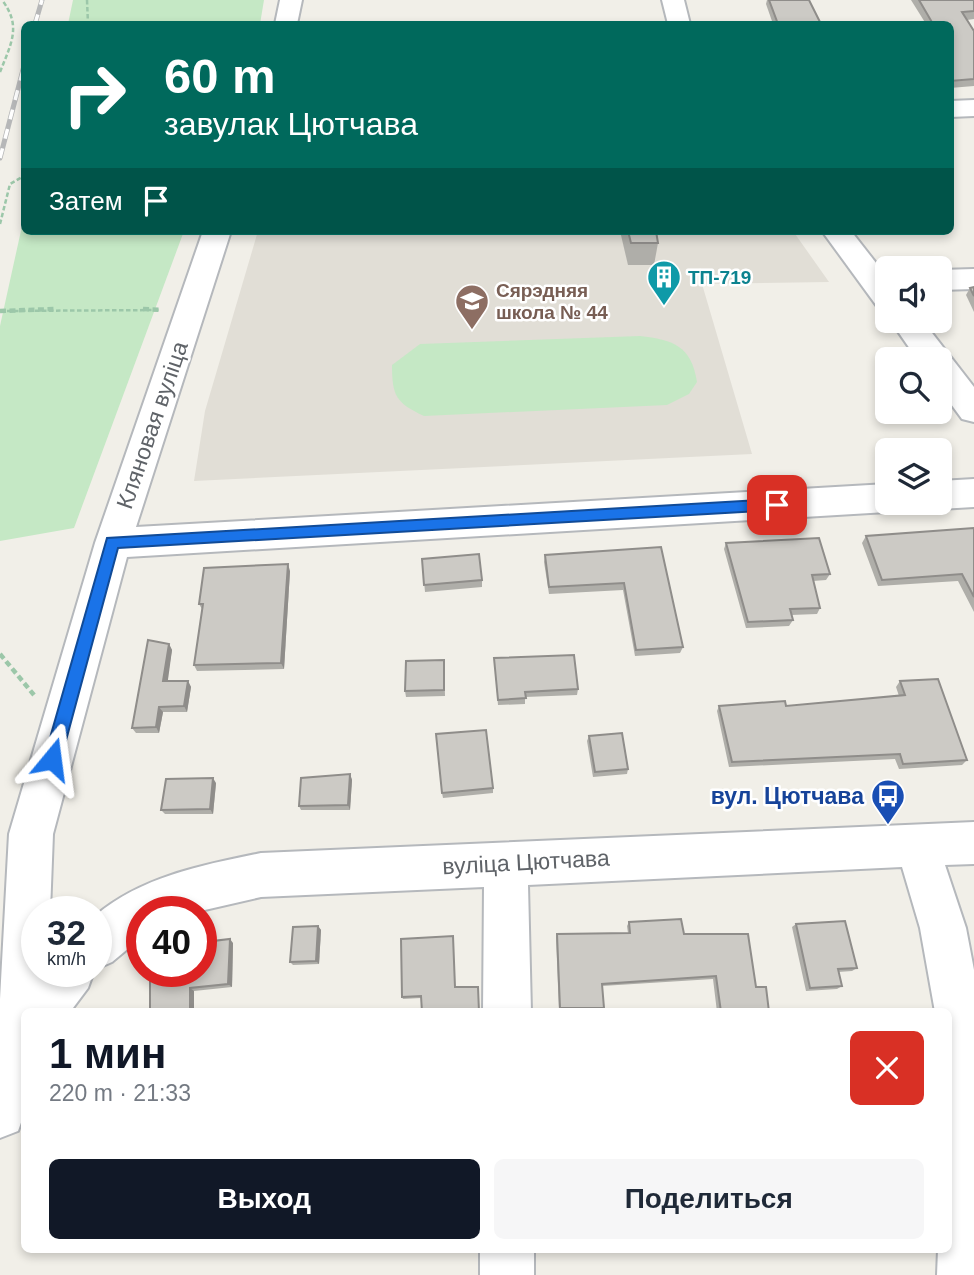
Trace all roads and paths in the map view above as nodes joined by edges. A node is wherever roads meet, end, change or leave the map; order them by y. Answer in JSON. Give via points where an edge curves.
{"nodes":[{"id":1,"x":2,"y":0,"type":"edge"},
{"id":2,"x":87,"y":0,"type":"edge"},
{"id":3,"x":291,"y":0,"type":"edge"},
{"id":4,"x":673,"y":0,"type":"edge"},
{"id":5,"x":88,"y":21,"type":"edge"},
{"id":6,"x":287,"y":21,"type":"edge"},
{"id":7,"x":678,"y":21,"type":"edge"},
{"id":8,"x":0,"y":72,"type":"edge"},
{"id":9,"x":974,"y":108,"type":"edge"},
{"id":10,"x":954,"y":109,"type":"edge"},
{"id":11,"x":21,"y":178,"type":"edge"},
{"id":12,"x":0,"y":223,"type":"edge"},
{"id":13,"x":216,"y":235,"type":"edge"},
{"id":14,"x":839,"y":235,"type":"edge"},
{"id":15,"x":875,"y":277,"type":"edge"},
{"id":16,"x":974,"y":279,"type":"edge"},
{"id":17,"x":952,"y":280,"type":"edge"},
{"id":18,"x":0,"y":311,"type":"edge"},
{"id":19,"x":190,"y":311,"type":"junction"},
{"id":20,"x":952,"y":382,"type":"edge"},
{"id":21,"x":974,"y":410,"type":"edge"},
{"id":22,"x":974,"y":493,"type":"edge"},
{"id":23,"x":952,"y":494,"type":"edge"},
{"id":24,"x":875,"y":499,"type":"edge"},
{"id":25,"x":113,"y":543,"type":"junction"},
{"id":26,"x":0,"y":654,"type":"edge"},
{"id":27,"x":59,"y":734,"type":"junction"},
{"id":28,"x":974,"y":844,"type":"edge"},
{"id":29,"x":917,"y":846,"type":"junction"},
{"id":30,"x":506,"y":862,"type":"junction"},
{"id":31,"x":112,"y":931,"type":"edge"},
{"id":32,"x":59,"y":987,"type":"edge"},
{"id":33,"x":29,"y":1008,"type":"edge"},
{"id":34,"x":43,"y":1008,"type":"edge"},
{"id":35,"x":507,"y":1008,"type":"edge"},
{"id":36,"x":21,"y":1051,"type":"edge"},
{"id":37,"x":0,"y":1113,"type":"edge"},
{"id":38,"x":507,"y":1253,"type":"edge"},
{"id":39,"x":507,"y":1275,"type":"edge"},
{"id":40,"x":964,"y":1275,"type":"edge"}],
"edges":[{"from":1,"to":8,"type":"path","via":[[12,11],[17,31]]},
{"from":2,"to":5,"type":"path"},
{"from":3,"to":6,"type":"street"},
{"from":4,"to":7,"type":"street"},
{"from":9,"to":10,"type":"street"},
{"from":11,"to":12,"type":"path","via":[[10,184]]},
{"from":13,"to":19,"type":"street","name":"Кляновая вуліца"},
{"from":14,"to":15,"type":"street"},
{"from":16,"to":17,"type":"street"},
{"from":18,"to":19,"type":"path"},
{"from":19,"to":25,"type":"street","name":"Кляновая вуліца"},
{"from":20,"to":21,"type":"street"},
{"from":22,"to":23,"type":"street"},
{"from":24,"to":25,"type":"street"},
{"from":25,"to":27,"type":"street","name":"Кляновая вуліца"},
{"from":26,"to":27,"type":"path","via":[[23,679]]},
{"from":27,"to":33,"type":"street","name":"Кляновая вуліца","via":[[31,834]]},
{"from":28,"to":29,"type":"street","name":"вуліца Цютчава"},
{"from":29,"to":30,"type":"street","name":"вуліца Цютчава"},
{"from":29,"to":40,"type":"street","via":[[943,928],[971,1080]]},
{"from":30,"to":31,"type":"street","name":"вуліца Цютчава","via":[[261,875],[178,893],[123,920]]},
{"from":30,"to":35,"type":"street"},
{"from":32,"to":34,"type":"street"},
{"from":36,"to":37,"type":"street","name":"Кляновая вуліца"},
{"from":38,"to":39,"type":"street"}]}
